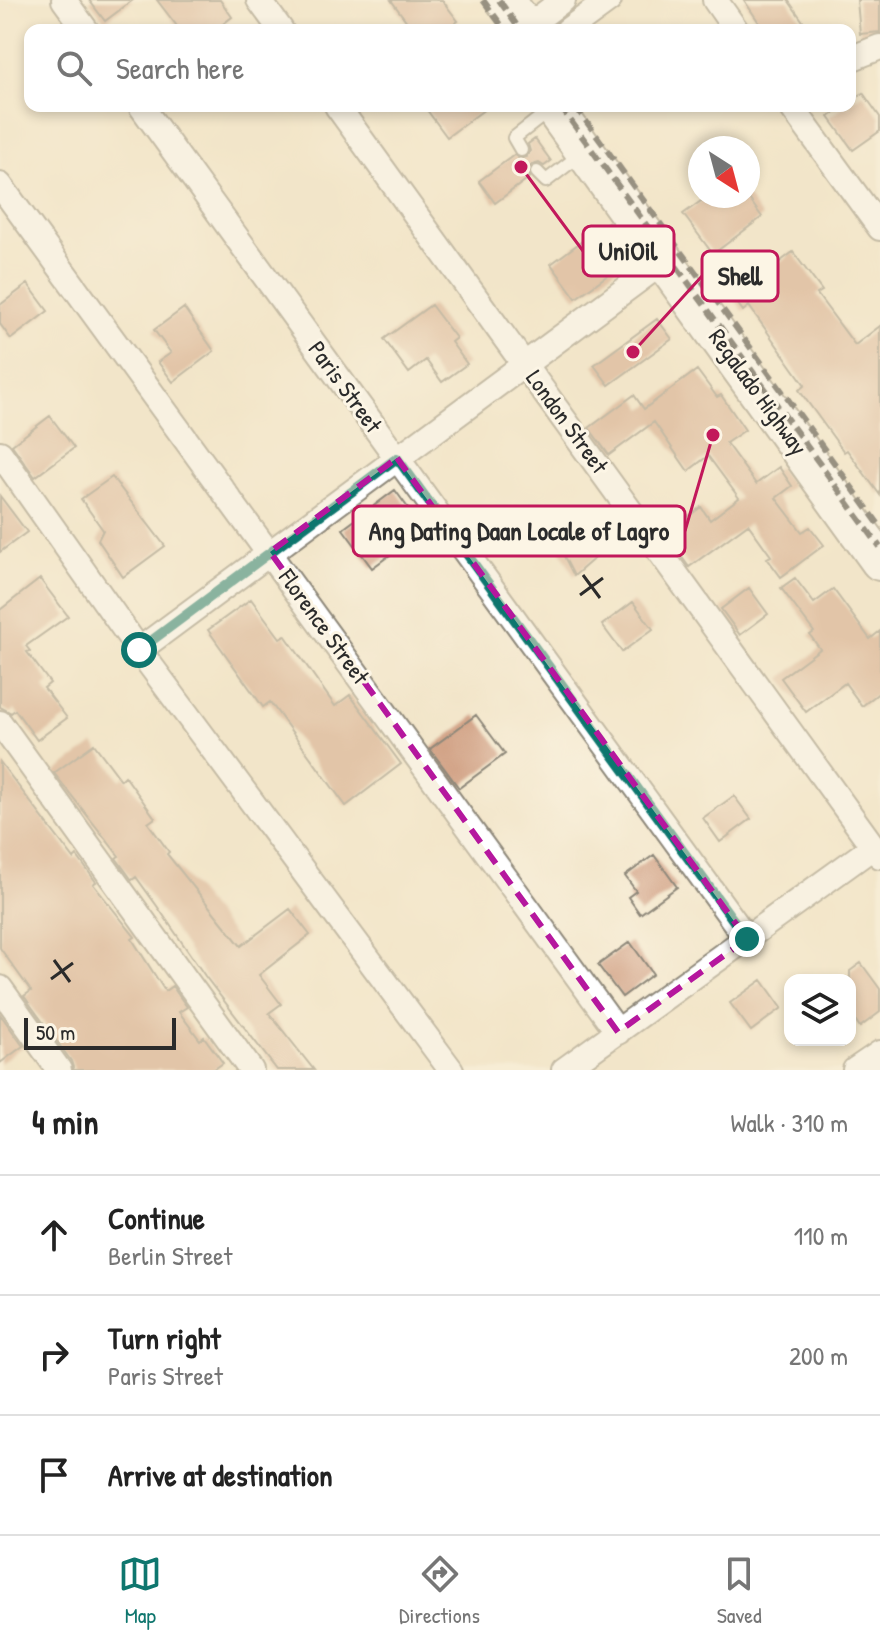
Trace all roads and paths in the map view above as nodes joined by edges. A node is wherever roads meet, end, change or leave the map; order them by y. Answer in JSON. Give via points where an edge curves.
{"nodes":[{"id":1,"x":64,"y":0,"type":"edge"},
{"id":2,"x":259,"y":0,"type":"edge"},
{"id":3,"x":476,"y":0,"type":"edge"},
{"id":4,"x":564,"y":0,"type":"edge"},
{"id":5,"x":609,"y":0,"type":"edge"},
{"id":6,"x":715,"y":0,"type":"edge"},
{"id":7,"x":82,"y":24,"type":"edge"},
{"id":8,"x":277,"y":24,"type":"edge"},
{"id":9,"x":516,"y":24,"type":"edge"},
{"id":10,"x":574,"y":24,"type":"edge"},
{"id":11,"x":575,"y":24,"type":"edge"},
{"id":12,"x":732,"y":24,"type":"edge"},
{"id":13,"x":880,"y":47,"type":"edge"},
{"id":14,"x":856,"y":57,"type":"edge"},
{"id":15,"x":145,"y":112,"type":"edge"},
{"id":16,"x":341,"y":112,"type":"edge"},
{"id":17,"x":552,"y":112,"type":"edge"},
{"id":18,"x":564,"y":112,"type":"edge"},
{"id":19,"x":566,"y":112,"type":"edge"},
{"id":20,"x":795,"y":112,"type":"edge"},
{"id":21,"x":521,"y":150,"type":"dead end"},
{"id":22,"x":585,"y":151,"type":"junction"},
{"id":23,"x":537,"y":172,"type":"dead end"},
{"id":24,"x":0,"y":185,"type":"edge"},
{"id":25,"x":880,"y":228,"type":"edge"},
{"id":26,"x":674,"y":268,"type":"junction"},
{"id":27,"x":525,"y":363,"type":"junction"},
{"id":28,"x":0,"y":453,"type":"edge"},
{"id":29,"x":397,"y":458,"type":"junction"},
{"id":30,"x":880,"y":515,"type":"edge"},
{"id":31,"x":270,"y":552,"type":"junction"},
{"id":32,"x":880,"y":561,"type":"edge"},
{"id":33,"x":139,"y":650,"type":"junction"},
{"id":34,"x":0,"y":723,"type":"edge"},
{"id":35,"x":877,"y":851,"type":"edge"},
{"id":36,"x":747,"y":939,"type":"junction"},
{"id":37,"x":0,"y":988,"type":"edge"},
{"id":38,"x":618,"y":1032,"type":"junction"},
{"id":39,"x":880,"y":1053,"type":"edge"},
{"id":40,"x":59,"y":1070,"type":"edge"},
{"id":41,"x":251,"y":1070,"type":"edge"},
{"id":42,"x":451,"y":1070,"type":"edge"},
{"id":43,"x":564,"y":1070,"type":"edge"},
{"id":44,"x":855,"y":1070,"type":"edge"}],
"edges":[{"from":1,"to":7,"type":"street"},
{"from":2,"to":8,"type":"street"},
{"from":3,"to":9,"type":"main road"},
{"from":4,"to":9,"type":"street"},
{"from":4,"to":10,"type":"street"},
{"from":5,"to":11,"type":"street"},
{"from":6,"to":12,"type":"street"},
{"from":13,"to":14,"type":"street"},
{"from":15,"to":29,"type":"street","name":"Paris Street"},
{"from":16,"to":27,"type":"street","name":"London Street"},
{"from":17,"to":21,"type":"lane","via":[[514,138]]},
{"from":18,"to":22,"type":"main road","name":"Regalado Highway"},
{"from":19,"to":30,"type":"main road","name":"Regalado Highway"},
{"from":20,"to":25,"type":"street"},
{"from":22,"to":23,"type":"lane","via":[[546,181]]},
{"from":22,"to":26,"type":"main road","name":"Regalado Highway"},
{"from":24,"to":31,"type":"street","name":"Florence Street"},
{"from":26,"to":27,"type":"street"},
{"from":26,"to":32,"type":"main road","name":"Regalado Highway"},
{"from":27,"to":29,"type":"street"},
{"from":27,"to":35,"type":"street","name":"London Street"},
{"from":28,"to":33,"type":"street"},
{"from":29,"to":31,"type":"street"},
{"from":29,"to":36,"type":"street","name":"Paris Street"},
{"from":31,"to":33,"type":"street"},
{"from":31,"to":38,"type":"street","name":"Florence Street"},
{"from":33,"to":42,"type":"street"},
{"from":34,"to":41,"type":"street"},
{"from":35,"to":36,"type":"street"},
{"from":36,"to":38,"type":"street"},
{"from":37,"to":40,"type":"street"},
{"from":38,"to":43,"type":"street"},
{"from":39,"to":44,"type":"street"}]}
